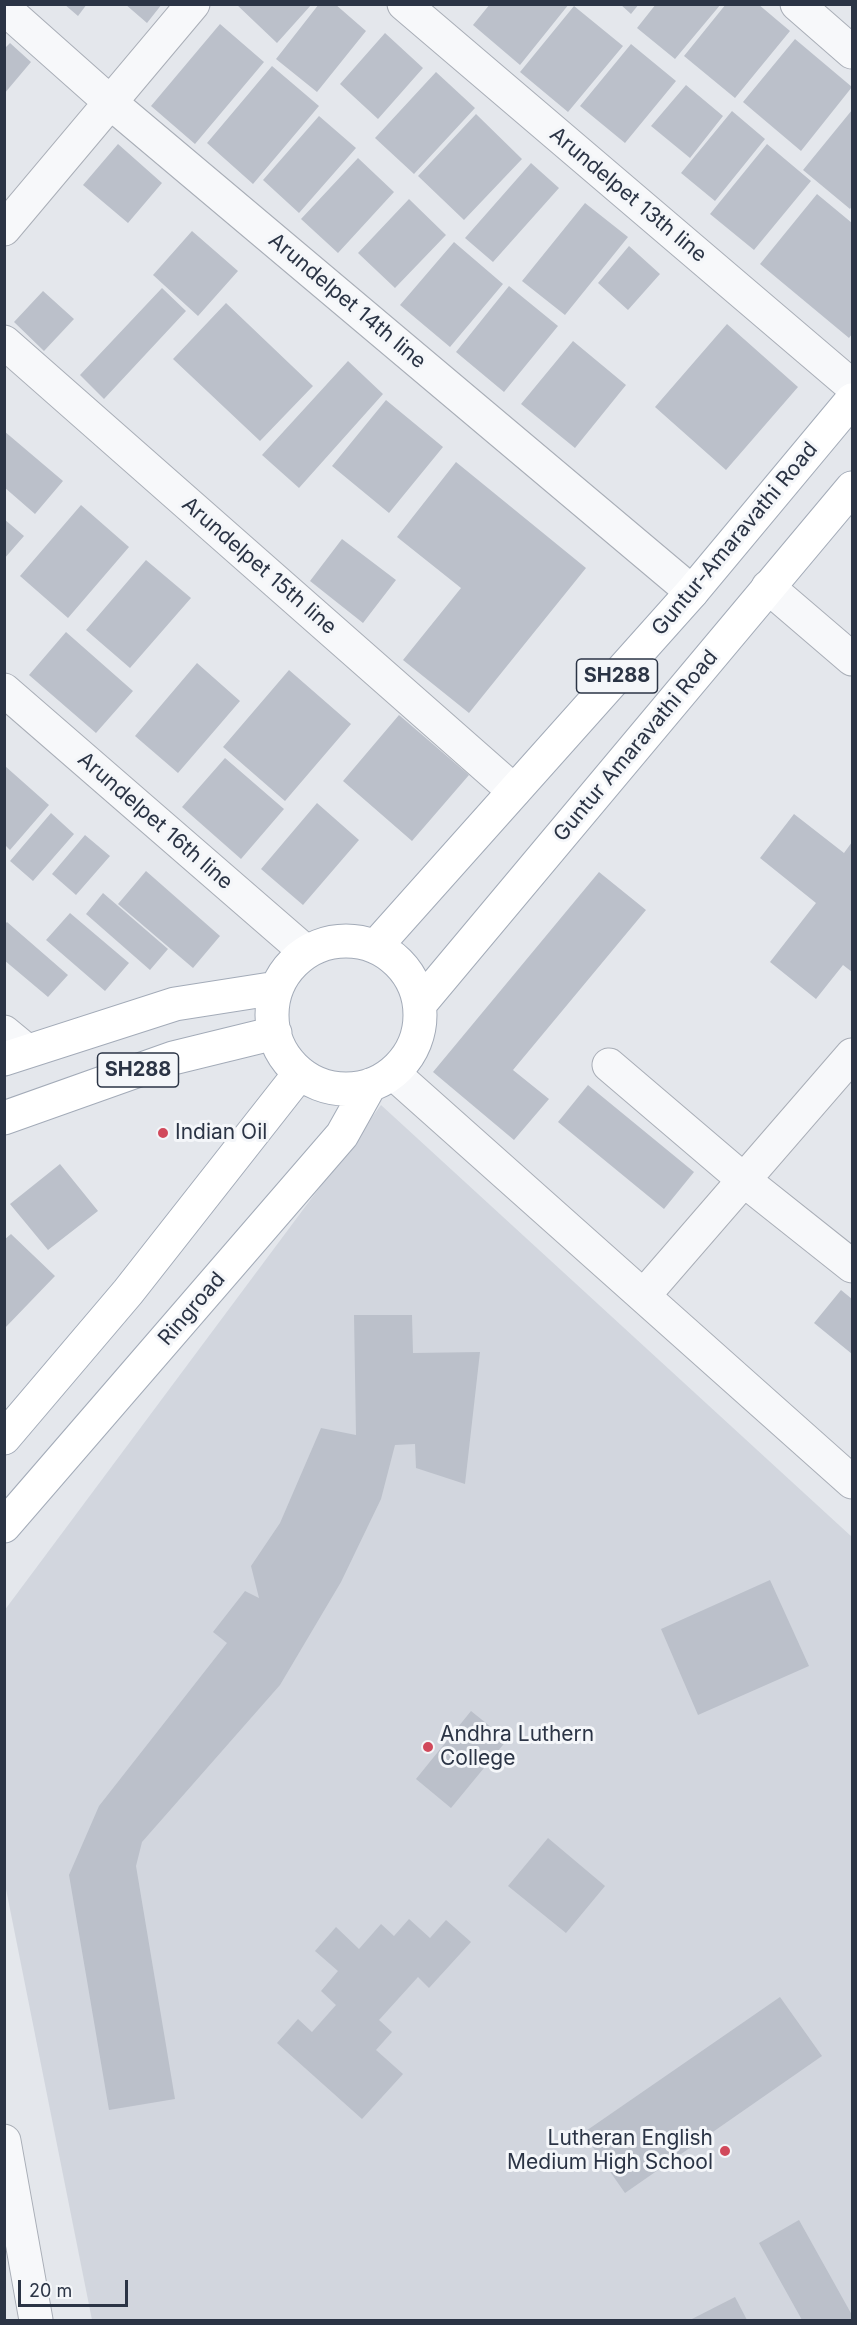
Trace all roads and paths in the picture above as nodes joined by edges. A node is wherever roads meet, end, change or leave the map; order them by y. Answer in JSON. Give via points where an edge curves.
{"nodes":[{"id":1,"x":194,"y":4,"type":"edge"},
{"id":2,"x":404,"y":4,"type":"edge"},
{"id":3,"x":797,"y":4,"type":"edge"},
{"id":4,"x":4,"y":8,"type":"edge"},
{"id":5,"x":852,"y":52,"type":"edge"},
{"id":6,"x":111,"y":103,"type":"junction"},
{"id":7,"x":4,"y":229,"type":"edge"},
{"id":8,"x":4,"y":342,"type":"edge"},
{"id":9,"x":852,"y":386,"type":"edge"},
{"id":10,"x":852,"y":400,"type":"edge"},
{"id":11,"x":852,"y":488,"type":"edge"},
{"id":12,"x":768,"y":587,"type":"junction"},
{"id":13,"x":692,"y":592,"type":"junction"},
{"id":14,"x":852,"y":659,"type":"edge"},
{"id":15,"x":4,"y":690,"type":"edge"},
{"id":16,"x":514,"y":791,"type":"junction"},
{"id":17,"x":376,"y":946,"type":"junction"},
{"id":18,"x":306,"y":952,"type":"junction"},
{"id":19,"x":277,"y":988,"type":"junction"},
{"id":20,"x":420,"y":1005,"type":"junction"},
{"id":21,"x":275,"y":1033,"type":"junction"},
{"id":22,"x":12,"y":1047,"type":"edge"},
{"id":23,"x":852,"y":1055,"type":"edge"},
{"id":24,"x":609,"y":1065,"type":"dead end"},
{"id":25,"x":300,"y":1072,"type":"junction"},
{"id":26,"x":382,"y":1079,"type":"junction"},
{"id":27,"x":4,"y":1118,"type":"edge"},
{"id":28,"x":745,"y":1181,"type":"junction"},
{"id":29,"x":852,"y":1266,"type":"edge"},
{"id":30,"x":645,"y":1294,"type":"junction"},
{"id":31,"x":4,"y":1438,"type":"edge"},
{"id":32,"x":852,"y":1482,"type":"edge"},
{"id":33,"x":4,"y":1526,"type":"edge"},
{"id":34,"x":4,"y":2141,"type":"edge"},
{"id":35,"x":36,"y":2320,"type":"edge"}],
"edges":[{"from":1,"to":6,"type":"street"},
{"from":2,"to":9,"type":"street","name":"Arundelpet 13th line"},
{"from":3,"to":5,"type":"street"},
{"from":4,"to":6,"type":"street","name":"Arundelpet 14th line"},
{"from":6,"to":7,"type":"street"},
{"from":6,"to":13,"type":"street","name":"Arundelpet 14th line"},
{"from":8,"to":16,"type":"street","name":"Arundelpet 15th line"},
{"from":10,"to":13,"type":"main road","name":"Guntur-Amaravathi Road","number":"SH288"},
{"from":11,"to":12,"type":"main road","name":"Guntur Amaravathi Road","number":"SH288"},
{"from":12,"to":14,"type":"street"},
{"from":12,"to":20,"type":"main road","name":"Guntur Amaravathi Road","number":"SH288"},
{"from":13,"to":16,"type":"main road","name":"Guntur-Amaravathi Road","number":"SH288"},
{"from":15,"to":18,"type":"street","name":"Arundelpet 16th line"},
{"from":16,"to":17,"type":"main road","name":"Guntur-Amaravathi Road","number":"SH288"},
{"from":17,"to":18,"type":"main road","via":[[350,940],[327,942]]},
{"from":17,"to":20,"type":"main road","via":[[397,960],[412,980]]},
{"from":18,"to":19,"type":"main road","via":[[289,968]]},
{"from":19,"to":21,"type":"main road","via":[[272,1010]]},
{"from":19,"to":22,"type":"main road","number":"SH288","via":[[175,1004]]},
{"from":20,"to":26,"type":"main road","via":[[419,1030],[410,1054]]},
{"from":21,"to":25,"type":"main road","via":[[284,1055]]},
{"from":21,"to":27,"type":"main road","number":"SH288","via":[[173,1058]]},
{"from":23,"to":28,"type":"street"},
{"from":24,"to":28,"type":"street"},
{"from":25,"to":26,"type":"main road","via":[[320,1084],[345,1089]]},
{"from":25,"to":31,"type":"main road","via":[[128,1292]]},
{"from":26,"to":30,"type":"street"},
{"from":26,"to":33,"type":"main road","name":"Ringroad","via":[[342,1135]]},
{"from":28,"to":29,"type":"street"},
{"from":28,"to":30,"type":"street"},
{"from":30,"to":32,"type":"street"},
{"from":34,"to":35,"type":"street"}]}
